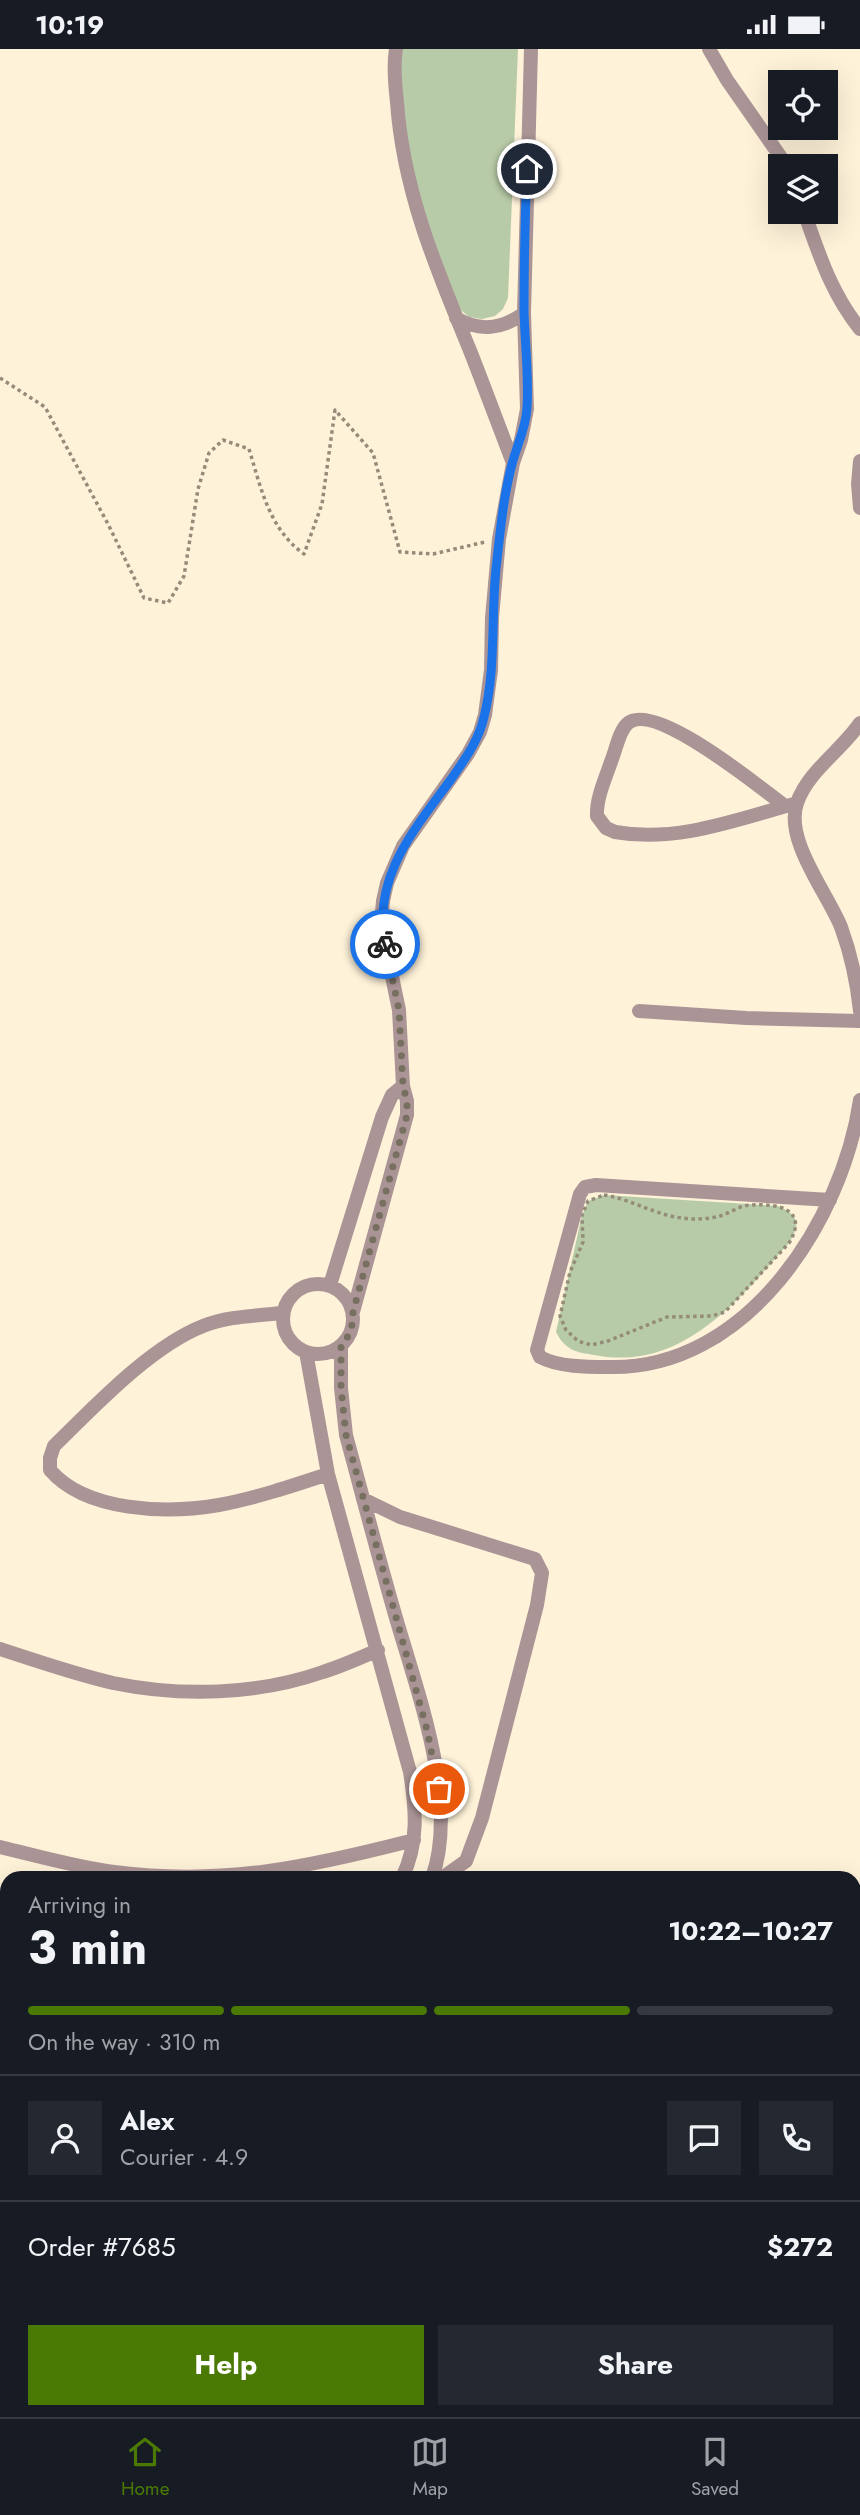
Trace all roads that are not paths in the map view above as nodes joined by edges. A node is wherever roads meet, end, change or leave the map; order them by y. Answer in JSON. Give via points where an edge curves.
{"nodes":[{"id":1,"x":396,"y":49,"type":"edge"},
{"id":2,"x":531,"y":49,"type":"edge"},
{"id":3,"x":709,"y":49,"type":"edge"},
{"id":4,"x":779,"y":154,"type":"edge"},
{"id":5,"x":808,"y":224,"type":"edge"},
{"id":6,"x":524,"y":313,"type":"junction"},
{"id":7,"x":456,"y":318,"type":"junction"},
{"id":8,"x":860,"y":329,"type":"edge"},
{"id":9,"x":860,"y":461,"type":"edge"},
{"id":10,"x":513,"y":463,"type":"junction"},
{"id":11,"x":860,"y":508,"type":"edge"},
{"id":12,"x":860,"y":723,"type":"edge"},
{"id":13,"x":791,"y":805,"type":"junction"},
{"id":14,"x":639,"y":1011,"type":"dead end"},
{"id":15,"x":860,"y":1011,"type":"edge"},
{"id":16,"x":860,"y":1021,"type":"edge"},
{"id":17,"x":403,"y":1086,"type":"junction"},
{"id":18,"x":860,"y":1100,"type":"edge"},
{"id":19,"x":830,"y":1200,"type":"junction"},
{"id":20,"x":330,"y":1285,"type":"junction"},
{"id":21,"x":353,"y":1312,"type":"junction"},
{"id":22,"x":282,"y":1313,"type":"junction"},
{"id":23,"x":341,"y":1346,"type":"junction"},
{"id":24,"x":306,"y":1352,"type":"junction"},
{"id":25,"x":328,"y":1474,"type":"junction"},
{"id":26,"x":363,"y":1499,"type":"junction"},
{"id":27,"x":0,"y":1649,"type":"edge"},
{"id":28,"x":378,"y":1650,"type":"junction"},
{"id":29,"x":414,"y":1840,"type":"junction"},
{"id":30,"x":0,"y":1846,"type":"edge"},
{"id":31,"x":113,"y":1871,"type":"edge"},
{"id":32,"x":274,"y":1871,"type":"edge"},
{"id":33,"x":404,"y":1871,"type":"edge"},
{"id":34,"x":434,"y":1871,"type":"edge"},
{"id":35,"x":452,"y":1871,"type":"edge"}],
"edges":[{"from":1,"to":7,"type":"street","via":[[398,120],[407,167],[428,247]]},
{"from":2,"to":6,"type":"street"},
{"from":3,"to":4,"type":"street"},
{"from":5,"to":8,"type":"street","via":[[834,293]]},
{"from":6,"to":7,"type":"street","via":[[490,328],[467,325]]},
{"from":6,"to":10,"type":"street","via":[[527,409]]},
{"from":7,"to":10,"type":"street"},
{"from":9,"to":11,"type":"street"},
{"from":10,"to":17,"type":"street","via":[[499,539],[491,670],[480,732],[403,846],[383,901],[381,924],[399,1010]]},
{"from":12,"to":13,"type":"street"},
{"from":13,"to":13,"type":"street","via":[[677,731],[636,720],[627,724],[621,736],[597,816],[615,832],[686,832]]},
{"from":13,"to":15,"type":"street","via":[[801,846],[842,929]]},
{"from":14,"to":16,"type":"street"},
{"from":17,"to":20,"type":"street","via":[[392,1095],[382,1117]]},
{"from":17,"to":21,"type":"street","via":[[407,1101],[404,1130]]},
{"from":18,"to":19,"type":"street"},
{"from":19,"to":19,"type":"street","via":[[803,1249],[773,1288],[702,1347],[657,1363],[621,1368],[540,1357],[537,1350],[585,1187]]},
{"from":20,"to":21,"type":"street","via":[[341,1291]]},
{"from":20,"to":22,"type":"street","via":[[305,1285],[286,1301]]},
{"from":21,"to":23,"type":"street","via":[[349,1337]]},
{"from":22,"to":24,"type":"street","via":[[287,1337]]},
{"from":22,"to":25,"type":"street","via":[[205,1325],[160,1350],[54,1446],[50,1470],[71,1490],[88,1497],[156,1508],[215,1505]]},
{"from":23,"to":24,"type":"street","via":[[318,1355]]},
{"from":23,"to":26,"type":"street","via":[[344,1424]]},
{"from":24,"to":25,"type":"street"},
{"from":25,"to":28,"type":"street"},
{"from":26,"to":34,"type":"street","via":[[434,1758],[441,1818]]},
{"from":26,"to":35,"type":"street","via":[[400,1517],[535,1559],[542,1573],[482,1818],[466,1861]]},
{"from":27,"to":28,"type":"street","via":[[112,1683],[203,1692],[289,1682]]},
{"from":28,"to":29,"type":"street","via":[[410,1772]]},
{"from":29,"to":32,"type":"street"},
{"from":29,"to":33,"type":"street"},
{"from":30,"to":31,"type":"street"}]}
